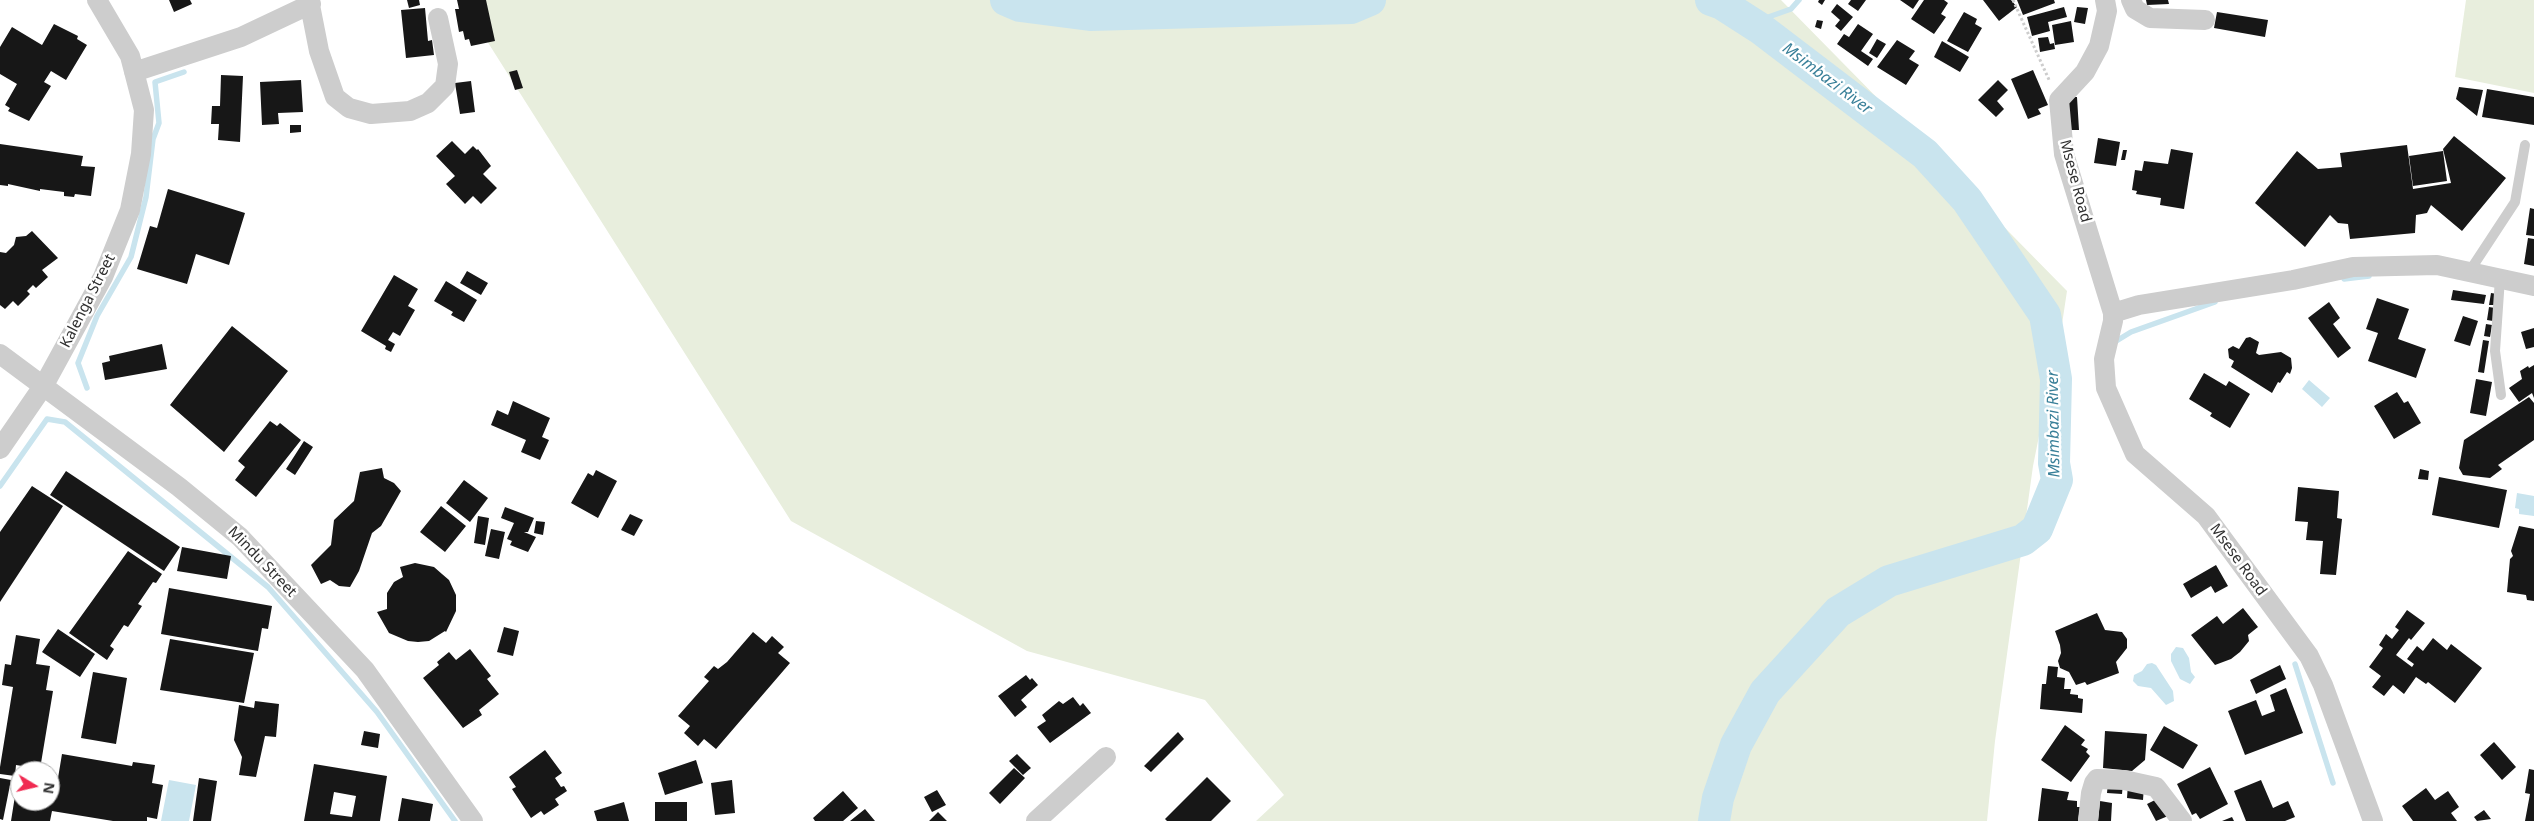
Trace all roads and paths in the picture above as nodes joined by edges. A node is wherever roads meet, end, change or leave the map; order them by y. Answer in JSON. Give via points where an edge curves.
{"nodes":[{"id":1,"x":97,"y":0,"type":"edge"},
{"id":2,"x":2014,"y":0,"type":"edge"},
{"id":3,"x":2105,"y":0,"type":"edge"},
{"id":4,"x":2131,"y":0,"type":"edge"},
{"id":5,"x":310,"y":2,"type":"edge"},
{"id":6,"x":438,"y":18,"type":"dead end"},
{"id":7,"x":2205,"y":20,"type":"dead end"},
{"id":8,"x":134,"y":72,"type":"junction"},
{"id":9,"x":2059,"y":100,"type":"junction"},
{"id":10,"x":2525,"y":144,"type":"dead end"},
{"id":11,"x":2469,"y":272,"type":"junction"},
{"id":12,"x":2500,"y":278,"type":"junction"},
{"id":13,"x":2534,"y":286,"type":"edge"},
{"id":14,"x":2113,"y":313,"type":"junction"},
{"id":15,"x":0,"y":354,"type":"edge"},
{"id":16,"x":44,"y":385,"type":"junction"},
{"id":17,"x":2501,"y":395,"type":"dead end"},
{"id":18,"x":0,"y":450,"type":"edge"},
{"id":19,"x":1106,"y":758,"type":"dead end"},
{"id":20,"x":473,"y":821,"type":"edge"},
{"id":21,"x":1036,"y":821,"type":"edge"},
{"id":22,"x":2088,"y":821,"type":"edge"},
{"id":23,"x":2182,"y":821,"type":"edge"},
{"id":24,"x":2373,"y":821,"type":"edge"}],
"edges":[{"from":1,"to":8,"type":"street","name":"Kalenga Street","via":[[130,56]]},
{"from":2,"to":9,"type":"path"},
{"from":3,"to":9,"type":"street","via":[[2107,11],[2099,46],[2084,72]]},
{"from":4,"to":7,"type":"street","via":[[2135,9],[2150,18]]},
{"from":5,"to":6,"type":"street","via":[[319,51],[335,97],[349,108],[371,114],[410,111],[428,103],[445,86],[448,64]]},
{"from":5,"to":8,"type":"street","via":[[241,37]]},
{"from":8,"to":16,"type":"street","name":"Kalenga Street","via":[[144,110],[141,154],[130,210],[103,278]]},
{"from":9,"to":14,"type":"street","name":"Msese Road","via":[[2064,154]]},
{"from":10,"to":11,"type":"lane","via":[[2515,202]]},
{"from":11,"to":12,"type":"street"},
{"from":11,"to":14,"type":"street","via":[[2437,265],[2353,267],[2138,305]]},
{"from":12,"to":13,"type":"street"},
{"from":12,"to":17,"type":"lane","via":[[2495,350]]},
{"from":14,"to":24,"type":"street","name":"Msese Road","via":[[2104,358],[2106,388],[2135,454],[2206,516],[2309,656],[2323,685]]},
{"from":15,"to":16,"type":"street","name":"Mindu Street"},
{"from":16,"to":18,"type":"street","name":"Kalenga Street"},
{"from":16,"to":20,"type":"street","name":"Mindu Street","via":[[240,537],[365,670]]},
{"from":19,"to":21,"type":"street"},
{"from":22,"to":23,"type":"street","via":[[2091,793],[2097,779],[2124,780],[2156,787]]}]}
